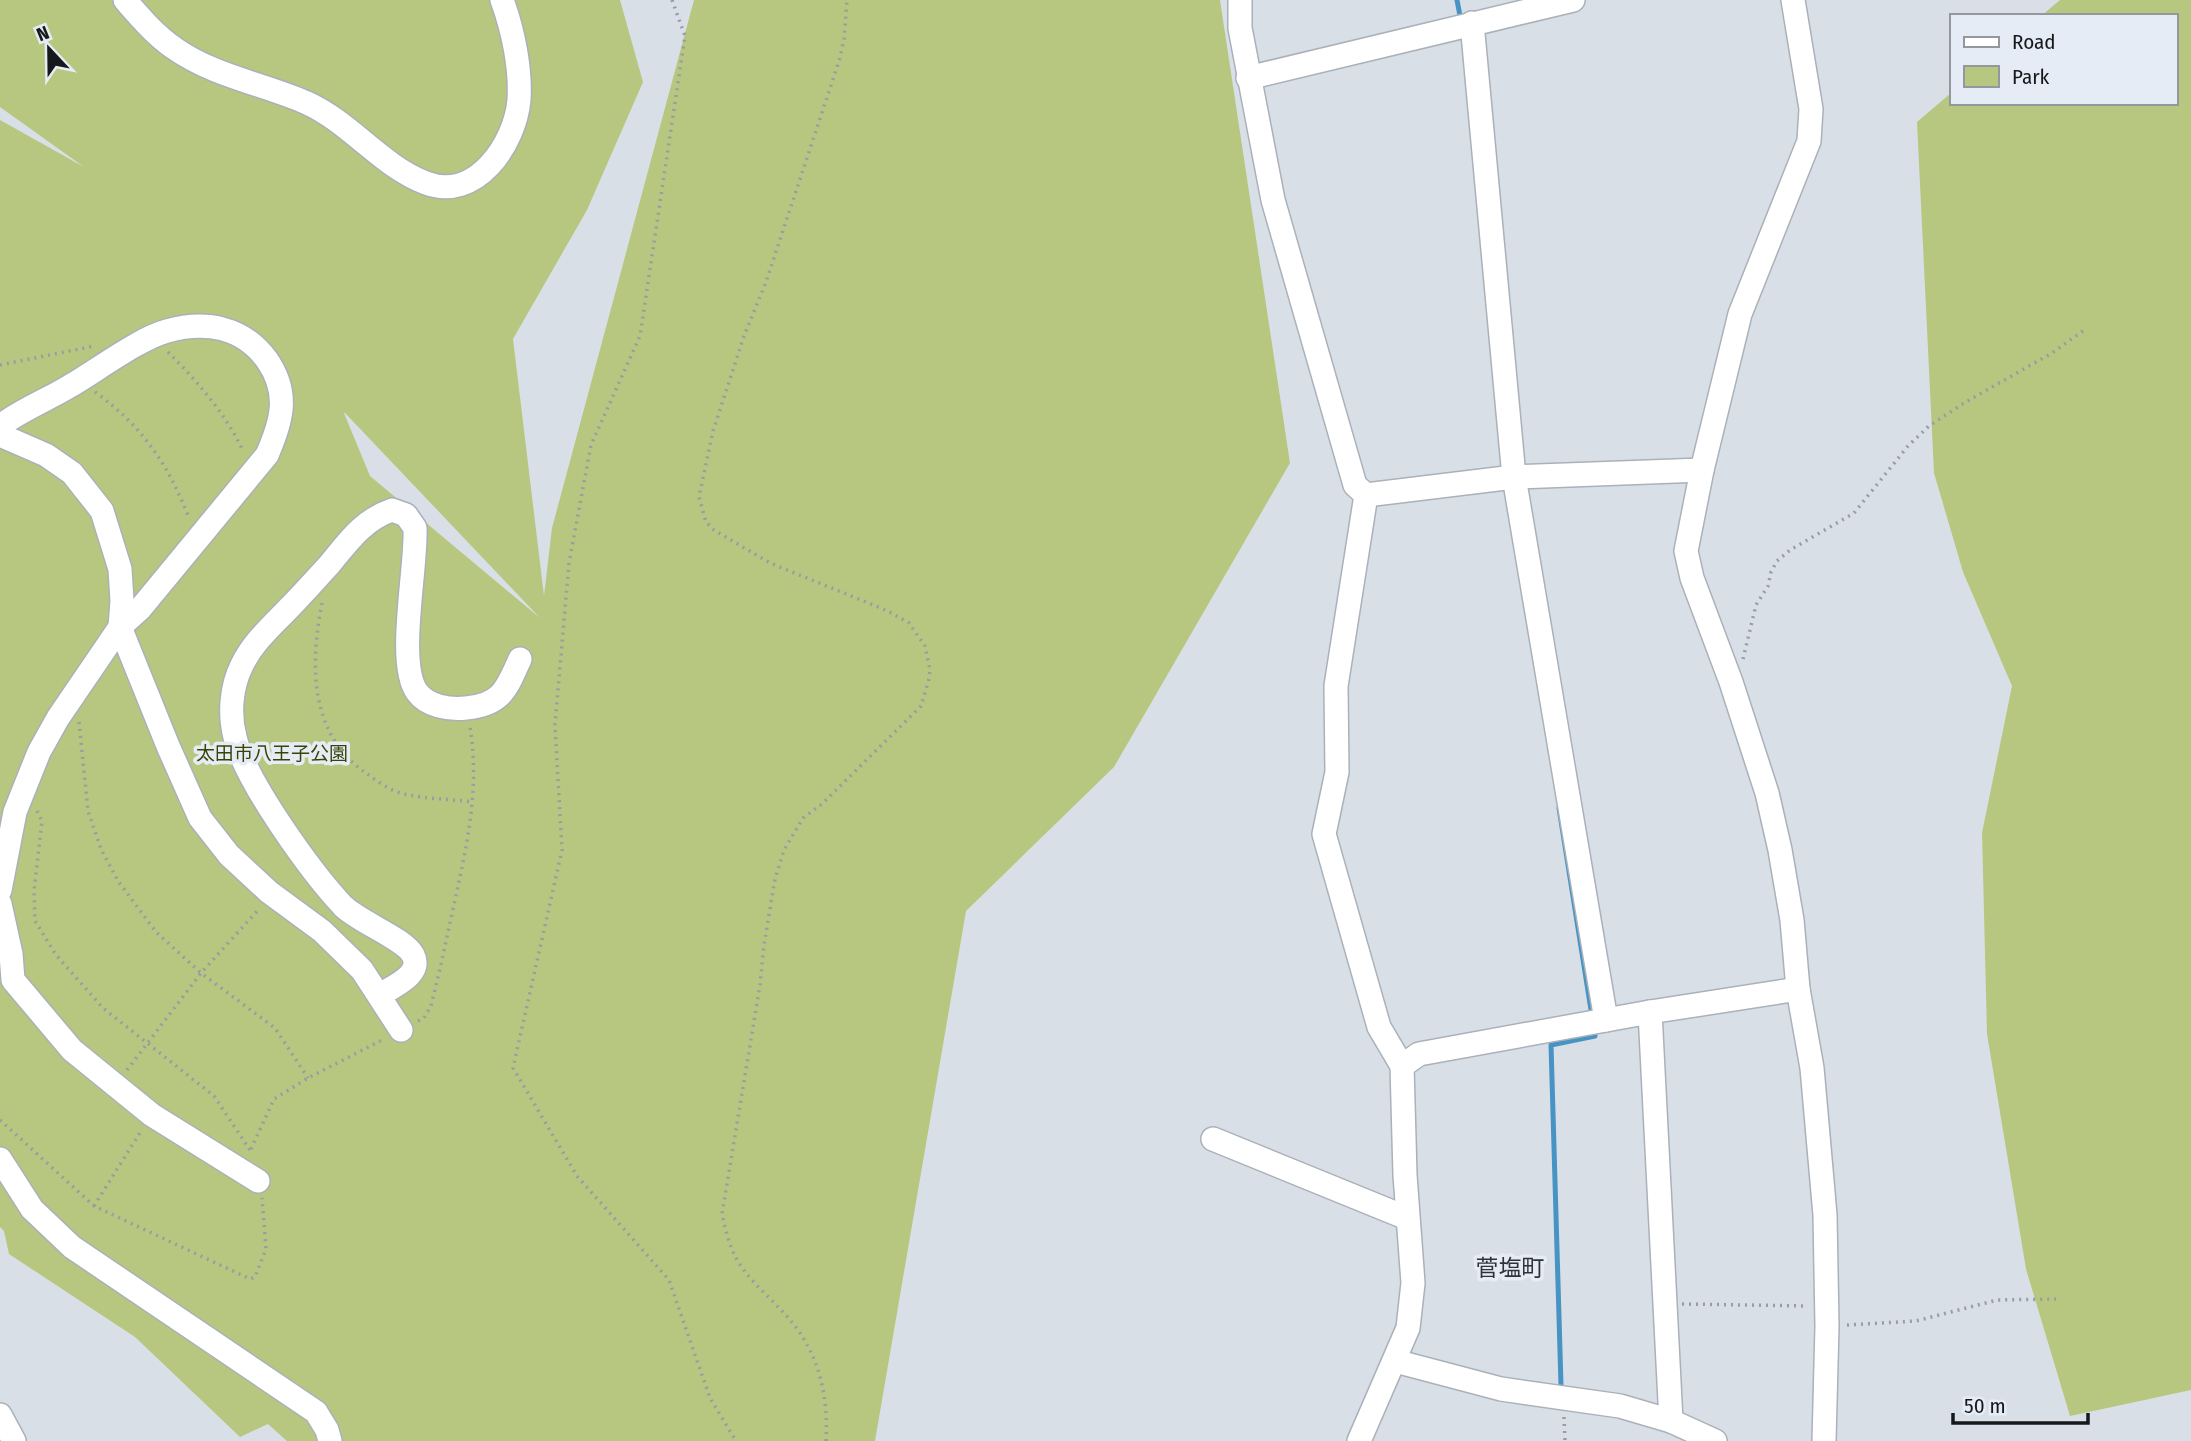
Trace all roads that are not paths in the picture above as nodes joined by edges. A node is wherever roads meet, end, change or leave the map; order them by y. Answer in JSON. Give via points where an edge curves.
{"nodes":[{"id":1,"x":125,"y":0,"type":"edge"},
{"id":2,"x":502,"y":0,"type":"edge"},
{"id":3,"x":1240,"y":0,"type":"edge"},
{"id":4,"x":1573,"y":0,"type":"edge"},
{"id":5,"x":1791,"y":2,"type":"edge"},
{"id":6,"x":1472,"y":23,"type":"junction"},
{"id":7,"x":1248,"y":78,"type":"junction"},
{"id":8,"x":0,"y":426,"type":"edge"},
{"id":9,"x":0,"y":435,"type":"edge"},
{"id":10,"x":1702,"y":470,"type":"junction"},
{"id":11,"x":1514,"y":477,"type":"junction"},
{"id":12,"x":1366,"y":495,"type":"junction"},
{"id":13,"x":121,"y":627,"type":"junction"},
{"id":14,"x":520,"y":659,"type":"dead end"},
{"id":15,"x":0,"y":890,"type":"edge"},
{"id":16,"x":0,"y":904,"type":"edge"},
{"id":17,"x":7,"y":983,"type":"edge"},
{"id":18,"x":1798,"y":989,"type":"junction"},
{"id":19,"x":380,"y":995,"type":"junction"},
{"id":20,"x":1650,"y":1012,"type":"junction"},
{"id":21,"x":1606,"y":1020,"type":"junction"},
{"id":22,"x":401,"y":1030,"type":"road end"},
{"id":23,"x":1402,"y":1066,"type":"junction"},
{"id":24,"x":1213,"y":1139,"type":"dead end"},
{"id":25,"x":0,"y":1159,"type":"edge"},
{"id":26,"x":260,"y":1191,"type":"road end"},
{"id":27,"x":1407,"y":1218,"type":"junction"},
{"id":28,"x":1395,"y":1361,"type":"junction"},
{"id":29,"x":0,"y":1415,"type":"edge"},
{"id":30,"x":1671,"y":1421,"type":"junction"},
{"id":31,"x":14,"y":1441,"type":"edge"},
{"id":32,"x":330,"y":1441,"type":"edge"},
{"id":33,"x":1359,"y":1441,"type":"edge"},
{"id":34,"x":1715,"y":1441,"type":"edge"},
{"id":35,"x":1824,"y":1441,"type":"edge"}],
"edges":[{"from":1,"to":2,"type":"street","via":[[159,36],[190,58],[307,103],[410,176],[443,188],[472,181],[484,172],[511,130],[519,99],[517,65]]},
{"from":3,"to":7,"type":"street"},
{"from":4,"to":6,"type":"street"},
{"from":5,"to":10,"type":"street","via":[[1811,109],[1809,141],[1740,314]]},
{"from":6,"to":7,"type":"street"},
{"from":6,"to":11,"type":"street"},
{"from":7,"to":12,"type":"street","via":[[1273,200],[1355,485]]},
{"from":8,"to":13,"type":"street","via":[[166,331],[205,326],[232,330],[257,347],[274,371],[282,397],[280,425],[267,456]]},
{"from":9,"to":13,"type":"street","via":[[72,472],[102,512],[120,569]]},
{"from":10,"to":11,"type":"street"},
{"from":10,"to":18,"type":"street","via":[[1686,551],[1775,824],[1792,920]]},
{"from":11,"to":12,"type":"street"},
{"from":11,"to":21,"type":"street"},
{"from":12,"to":23,"type":"street","via":[[1336,686],[1337,772],[1324,834],[1379,1027]]},
{"from":13,"to":15,"type":"street","via":[[51,729],[23,788]]},
{"from":13,"to":19,"type":"street","via":[[200,818],[229,855],[322,931]]},
{"from":14,"to":19,"type":"street","via":[[506,690],[478,707],[435,706],[417,692],[409,672],[408,651],[415,528],[406,515],[392,510],[356,532],[253,646],[241,667],[231,716],[243,762],[298,849],[344,907],[412,954],[411,975]]},
{"from":16,"to":17,"type":"street","via":[[12,954]]},
{"from":17,"to":26,"type":"street","via":[[72,1050],[152,1115]]},
{"from":18,"to":20,"type":"street"},
{"from":18,"to":35,"type":"street","via":[[1822,1166],[1827,1316]]},
{"from":19,"to":22,"type":"street"},
{"from":20,"to":21,"type":"street"},
{"from":20,"to":30,"type":"street"},
{"from":21,"to":23,"type":"street","via":[[1419,1054]]},
{"from":23,"to":27,"type":"street"},
{"from":24,"to":27,"type":"street"},
{"from":25,"to":32,"type":"street","via":[[32,1209],[72,1247],[316,1412]]},
{"from":27,"to":28,"type":"street","via":[[1413,1283],[1408,1328]]},
{"from":28,"to":30,"type":"street","via":[[1501,1389],[1620,1406]]},
{"from":28,"to":33,"type":"street"},
{"from":29,"to":31,"type":"street"},
{"from":30,"to":34,"type":"street"}]}
